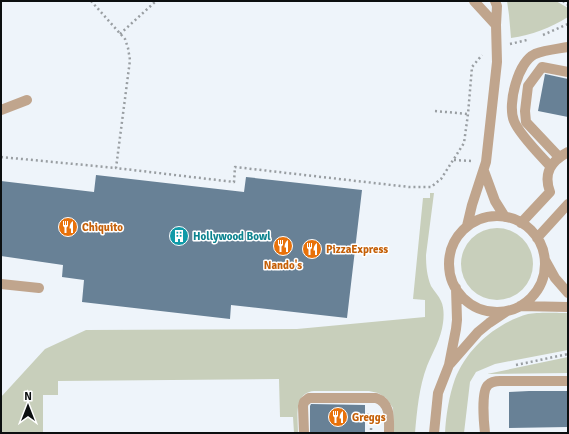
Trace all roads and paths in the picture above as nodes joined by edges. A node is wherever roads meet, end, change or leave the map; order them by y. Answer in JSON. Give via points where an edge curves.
{"nodes":[{"id":1,"x":91,"y":1,"type":"edge"},
{"id":2,"x":156,"y":1,"type":"edge"},
{"id":3,"x":474,"y":1,"type":"edge"},
{"id":4,"x":495,"y":1,"type":"edge"},
{"id":5,"x":563,"y":1,"type":"edge"},
{"id":6,"x":568,"y":5,"type":"edge"},
{"id":7,"x":496,"y":25,"type":"junction"},
{"id":8,"x":120,"y":34,"type":"junction"},
{"id":9,"x":568,"y":47,"type":"edge"},
{"id":10,"x":568,"y":72,"type":"edge"},
{"id":11,"x":27,"y":100,"type":"dead end"},
{"id":12,"x":1,"y":110,"type":"edge"},
{"id":13,"x":435,"y":111,"type":"dead end"},
{"id":14,"x":468,"y":114,"type":"dead end"},
{"id":15,"x":563,"y":154,"type":"edge"},
{"id":16,"x":1,"y":157,"type":"edge"},
{"id":17,"x":550,"y":166,"type":"junction"},
{"id":18,"x":116,"y":168,"type":"junction"},
{"id":19,"x":484,"y":171,"type":"junction"},
{"id":20,"x":392,"y":185,"type":"dead end"},
{"id":21,"x":568,"y":204,"type":"edge"},
{"id":22,"x":505,"y":217,"type":"junction"},
{"id":23,"x":521,"y":223,"type":"junction"},
{"id":24,"x":467,"y":226,"type":"junction"},
{"id":25,"x":537,"y":238,"type":"junction"},
{"id":26,"x":545,"y":260,"type":"junction"},
{"id":27,"x":1,"y":284,"type":"edge"},
{"id":28,"x":39,"y":288,"type":"dead end"},
{"id":29,"x":456,"y":288,"type":"junction"},
{"id":30,"x":568,"y":293,"type":"edge"},
{"id":31,"x":520,"y":306,"type":"junction"},
{"id":32,"x":568,"y":307,"type":"edge"},
{"id":33,"x":508,"y":310,"type":"junction"},
{"id":34,"x":449,"y":365,"type":"junction"},
{"id":35,"x":568,"y":381,"type":"edge"},
{"id":36,"x":367,"y":414,"type":"dead end"},
{"id":37,"x":304,"y":433,"type":"edge"},
{"id":38,"x":371,"y":433,"type":"edge"},
{"id":39,"x":389,"y":433,"type":"edge"},
{"id":40,"x":434,"y":433,"type":"edge"},
{"id":41,"x":485,"y":433,"type":"edge"}],
"edges":[{"from":1,"to":8,"type":"path"},
{"from":2,"to":8,"type":"path"},
{"from":3,"to":7,"type":"lane"},
{"from":4,"to":7,"type":"lane"},
{"from":5,"to":6,"type":"path"},
{"from":7,"to":19,"type":"lane","via":[[497,62]]},
{"from":8,"to":18,"type":"path","via":[[125,39],[130,60]]},
{"from":9,"to":17,"type":"lane","via":[[534,55],[521,69],[515,85],[514,120]]},
{"from":10,"to":15,"type":"lane","via":[[542,67],[528,86],[525,111],[526,122]]},
{"from":11,"to":12,"type":"lane"},
{"from":13,"to":14,"type":"path"},
{"from":15,"to":17,"type":"lane"},
{"from":16,"to":18,"type":"path"},
{"from":17,"to":23,"type":"lane","via":[[550,192]]},
{"from":18,"to":20,"type":"path","via":[[234,182],[235,167]]},
{"from":19,"to":22,"type":"lane","via":[[495,201]]},
{"from":19,"to":24,"type":"lane"},
{"from":21,"to":25,"type":"lane"},
{"from":22,"to":23,"type":"lane"},
{"from":22,"to":24,"type":"lane","via":[[492,216]]},
{"from":23,"to":25,"type":"lane"},
{"from":24,"to":29,"type":"lane","via":[[457,237],[451,251],[449,266]]},
{"from":25,"to":26,"type":"lane"},
{"from":26,"to":30,"type":"lane","via":[[555,278]]},
{"from":26,"to":31,"type":"lane","via":[[540,286]]},
{"from":27,"to":28,"type":"lane"},
{"from":29,"to":33,"type":"lane","via":[[470,304],[480,309],[492,312]]},
{"from":29,"to":34,"type":"lane","via":[[457,320]]},
{"from":31,"to":32,"type":"lane"},
{"from":31,"to":33,"type":"lane"},
{"from":33,"to":34,"type":"lane","via":[[478,332]]},
{"from":34,"to":40,"type":"lane","via":[[438,393]]},
{"from":35,"to":41,"type":"lane","via":[[490,383],[484,393]]},
{"from":36,"to":38,"type":"path","via":[[370,418]]},
{"from":37,"to":39,"type":"lane","via":[[303,406],[309,398],[376,398],[387,407]]}]}
